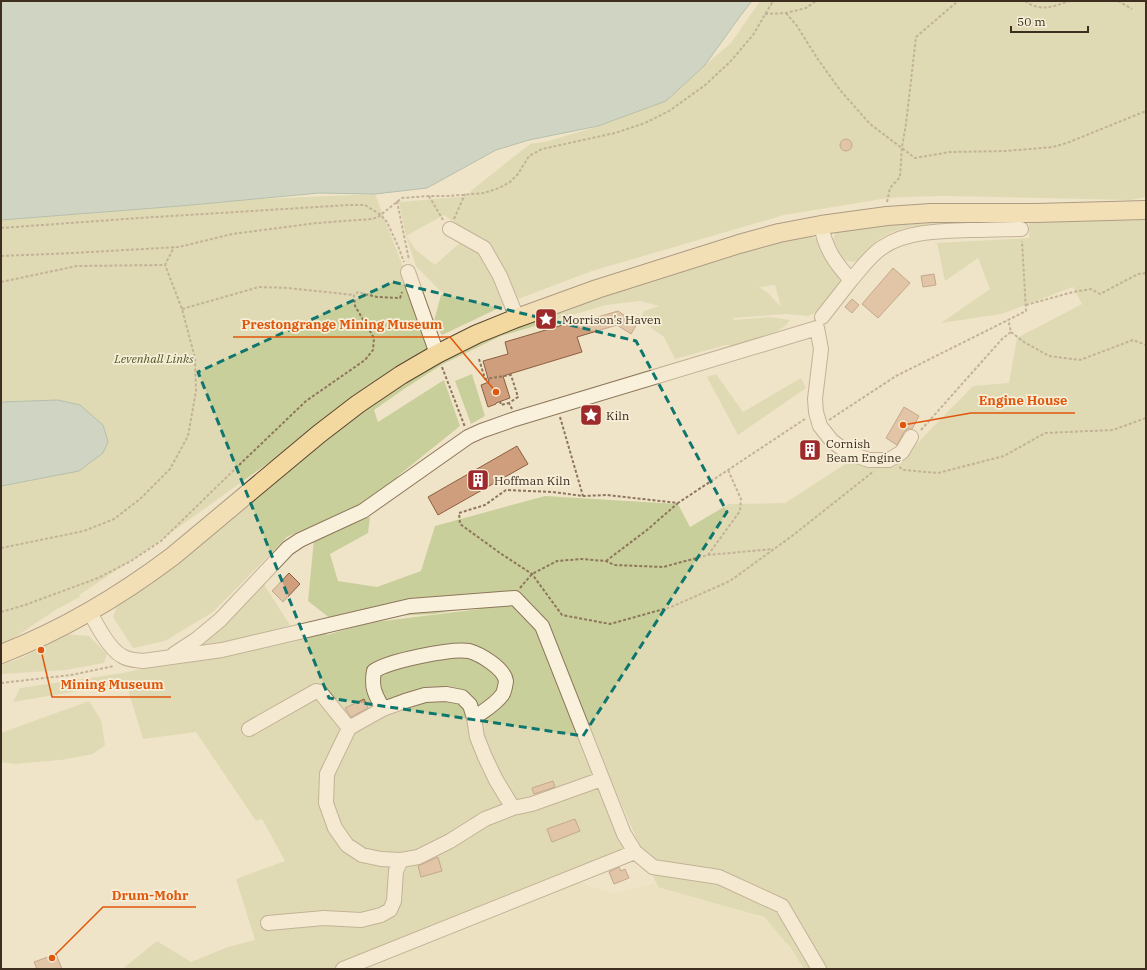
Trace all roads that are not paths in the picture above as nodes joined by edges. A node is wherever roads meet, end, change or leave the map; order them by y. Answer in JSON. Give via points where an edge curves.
{"nodes":[{"id":1,"x":1146,"y":210,"type":"edge"},
{"id":2,"x":821,"y":225,"type":"junction"},
{"id":3,"x":450,"y":229,"type":"road end"},
{"id":4,"x":1021,"y":229,"type":"road end"},
{"id":5,"x":408,"y":272,"type":"road end"},
{"id":6,"x":851,"y":280,"type":"junction"},
{"id":7,"x":822,"y":317,"type":"dead end"},
{"id":8,"x":517,"y":318,"type":"junction"},
{"id":9,"x":437,"y":354,"type":"junction"},
{"id":10,"x":911,"y":437,"type":"road end"},
{"id":11,"x":90,"y":612,"type":"junction"},
{"id":12,"x":1,"y":654,"type":"edge"},
{"id":13,"x":170,"y":656,"type":"junction"},
{"id":14,"x":383,"y":709,"type":"junction"},
{"id":15,"x":474,"y":718,"type":"junction"},
{"id":16,"x":350,"y":728,"type":"junction"},
{"id":17,"x":249,"y":729,"type":"dead end"},
{"id":18,"x":602,"y":779,"type":"junction"},
{"id":19,"x":513,"y":808,"type":"junction"},
{"id":20,"x":635,"y":852,"type":"junction"},
{"id":21,"x":401,"y":860,"type":"junction"},
{"id":22,"x":268,"y":923,"type":"dead end"},
{"id":23,"x":343,"y":969,"type":"edge"},
{"id":24,"x":819,"y":969,"type":"edge"}],
"edges":[{"from":1,"to":2,"type":"main road","via":[[887,216]]},
{"from":2,"to":6,"type":"street","via":[[829,250]]},
{"from":2,"to":8,"type":"main road","via":[[739,244],[597,289]]},
{"from":3,"to":8,"type":"street","via":[[484,248],[500,276]]},
{"from":4,"to":6,"type":"street","via":[[940,231],[899,238],[883,246]]},
{"from":5,"to":9,"type":"street"},
{"from":6,"to":7,"type":"street"},
{"from":8,"to":9,"type":"main road"},
{"from":9,"to":11,"type":"main road","via":[[358,404],[173,556]]},
{"from":10,"to":13,"type":"street","via":[[902,452],[889,460],[869,460],[848,453],[832,441],[820,426],[816,412],[815,399],[821,349],[817,328],[515,419],[468,437],[363,511],[288,548],[220,620]]},
{"from":11,"to":12,"type":"main road"},
{"from":11,"to":13,"type":"street","via":[[121,656],[133,660]]},
{"from":13,"to":18,"type":"street","via":[[222,650],[410,606],[515,598],[542,626]]},
{"from":14,"to":15,"type":"street","via":[[425,695],[446,694],[462,697],[470,705]]},
{"from":14,"to":15,"type":"street","via":[[372,682],[374,671],[418,657],[455,650],[484,657],[498,668],[506,680],[504,694]]},
{"from":14,"to":16,"type":"street"},
{"from":15,"to":19,"type":"street","via":[[477,737],[485,757]]},
{"from":16,"to":17,"type":"street","via":[[320,692],[316,691]]},
{"from":16,"to":21,"type":"street","via":[[327,774],[326,803],[335,828],[347,845],[362,855]]},
{"from":18,"to":19,"type":"street","via":[[532,804]]},
{"from":18,"to":20,"type":"street","via":[[624,834]]},
{"from":19,"to":21,"type":"street","via":[[485,819],[450,841],[418,856]]},
{"from":20,"to":23,"type":"street"},
{"from":20,"to":24,"type":"street","via":[[653,867],[719,877],[782,906]]},
{"from":21,"to":22,"type":"street","via":[[396,871],[394,901],[390,910],[381,915],[361,920],[324,918]]}]}
